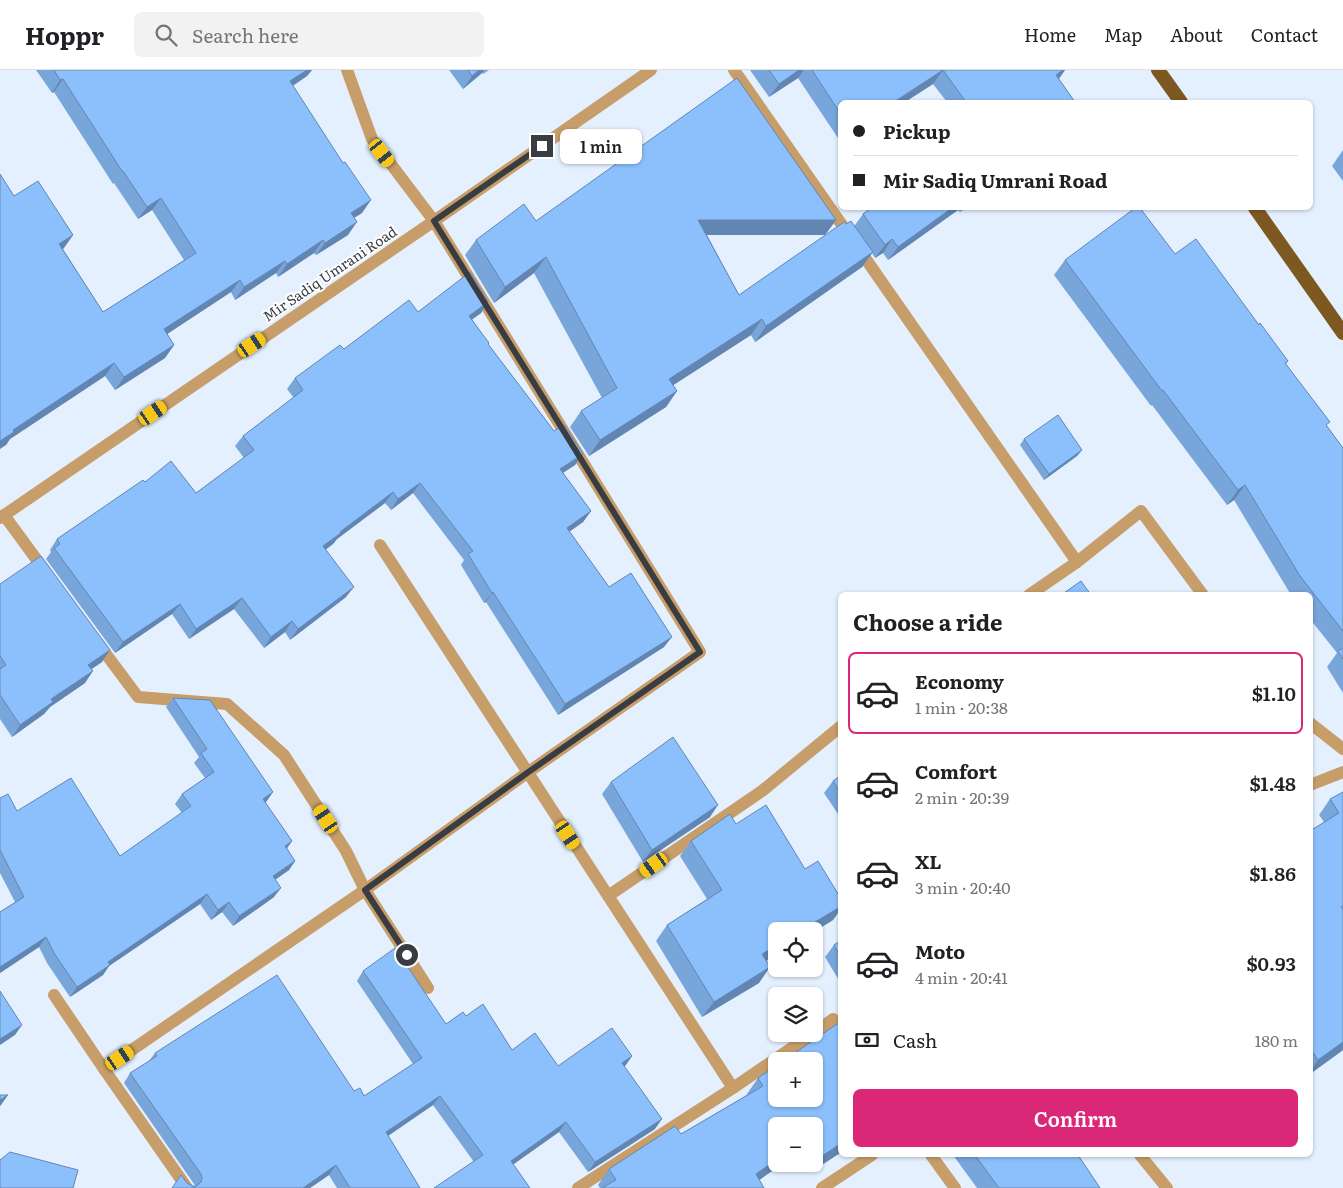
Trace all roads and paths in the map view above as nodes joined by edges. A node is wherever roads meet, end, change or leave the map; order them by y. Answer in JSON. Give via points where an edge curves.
{"nodes":[{"id":1,"x":347,"y":70,"type":"edge"},
{"id":2,"x":651,"y":70,"type":"edge"},
{"id":3,"x":734,"y":70,"type":"edge"},
{"id":4,"x":1158,"y":70,"type":"edge"},
{"id":5,"x":1180,"y":100,"type":"edge"},
{"id":6,"x":1256,"y":210,"type":"edge"},
{"id":7,"x":434,"y":221,"type":"junction"},
{"id":8,"x":1343,"y":333,"type":"edge"},
{"id":9,"x":2,"y":516,"type":"edge"},
{"id":10,"x":380,"y":545,"type":"dead end"},
{"id":11,"x":1077,"y":562,"type":"junction"},
{"id":12,"x":54,"y":582,"type":"edge"},
{"id":13,"x":1033,"y":592,"type":"edge"},
{"id":14,"x":1201,"y":592,"type":"edge"},
{"id":15,"x":87,"y":628,"type":"edge"},
{"id":16,"x":1313,"y":725,"type":"edge"},
{"id":17,"x":838,"y":729,"type":"edge"},
{"id":18,"x":1343,"y":750,"type":"edge"},
{"id":19,"x":1343,"y":772,"type":"edge"},
{"id":20,"x":527,"y":773,"type":"junction"},
{"id":21,"x":1313,"y":784,"type":"edge"},
{"id":22,"x":365,"y":890,"type":"junction"},
{"id":23,"x":608,"y":896,"type":"junction"},
{"id":24,"x":428,"y":988,"type":"dead end"},
{"id":25,"x":54,"y":995,"type":"dead end"},
{"id":26,"x":823,"y":1026,"type":"edge"},
{"id":27,"x":838,"y":1026,"type":"edge"},
{"id":28,"x":800,"y":1042,"type":"edge"},
{"id":29,"x":104,"y":1069,"type":"junction"},
{"id":30,"x":732,"y":1088,"type":"junction"},
{"id":31,"x":869,"y":1157,"type":"edge"},
{"id":32,"x":932,"y":1157,"type":"edge"},
{"id":33,"x":1142,"y":1157,"type":"edge"},
{"id":34,"x":186,"y":1188,"type":"edge"},
{"id":35,"x":578,"y":1188,"type":"edge"},
{"id":36,"x":822,"y":1188,"type":"edge"},
{"id":37,"x":955,"y":1188,"type":"edge"},
{"id":38,"x":1167,"y":1188,"type":"edge"}],
"edges":[{"from":1,"to":7,"type":"street","via":[[372,139]]},
{"from":2,"to":7,"type":"street","name":"Mir Sadiq Umrani Road"},
{"from":3,"to":11,"type":"street"},
{"from":4,"to":5,"type":"highway"},
{"from":6,"to":8,"type":"highway"},
{"from":7,"to":9,"type":"street","name":"Mir Sadiq Umrani Road"},
{"from":7,"to":20,"type":"street","via":[[700,652]]},
{"from":9,"to":12,"type":"street"},
{"from":10,"to":20,"type":"street"},
{"from":11,"to":13,"type":"street"},
{"from":11,"to":14,"type":"street","via":[[1141,511]]},
{"from":15,"to":22,"type":"street","via":[[138,698],[227,704],[284,755],[346,851]]},
{"from":16,"to":18,"type":"street"},
{"from":17,"to":23,"type":"street","via":[[762,791]]},
{"from":19,"to":21,"type":"street"},
{"from":20,"to":22,"type":"street"},
{"from":20,"to":23,"type":"street"},
{"from":22,"to":24,"type":"street"},
{"from":22,"to":29,"type":"street"},
{"from":23,"to":30,"type":"street"},
{"from":25,"to":29,"type":"street"},
{"from":26,"to":27,"type":"street","via":[[833,1019]]},
{"from":28,"to":30,"type":"street"},
{"from":29,"to":34,"type":"street"},
{"from":30,"to":35,"type":"street"},
{"from":31,"to":36,"type":"street"},
{"from":32,"to":37,"type":"street"},
{"from":33,"to":38,"type":"street"}]}
